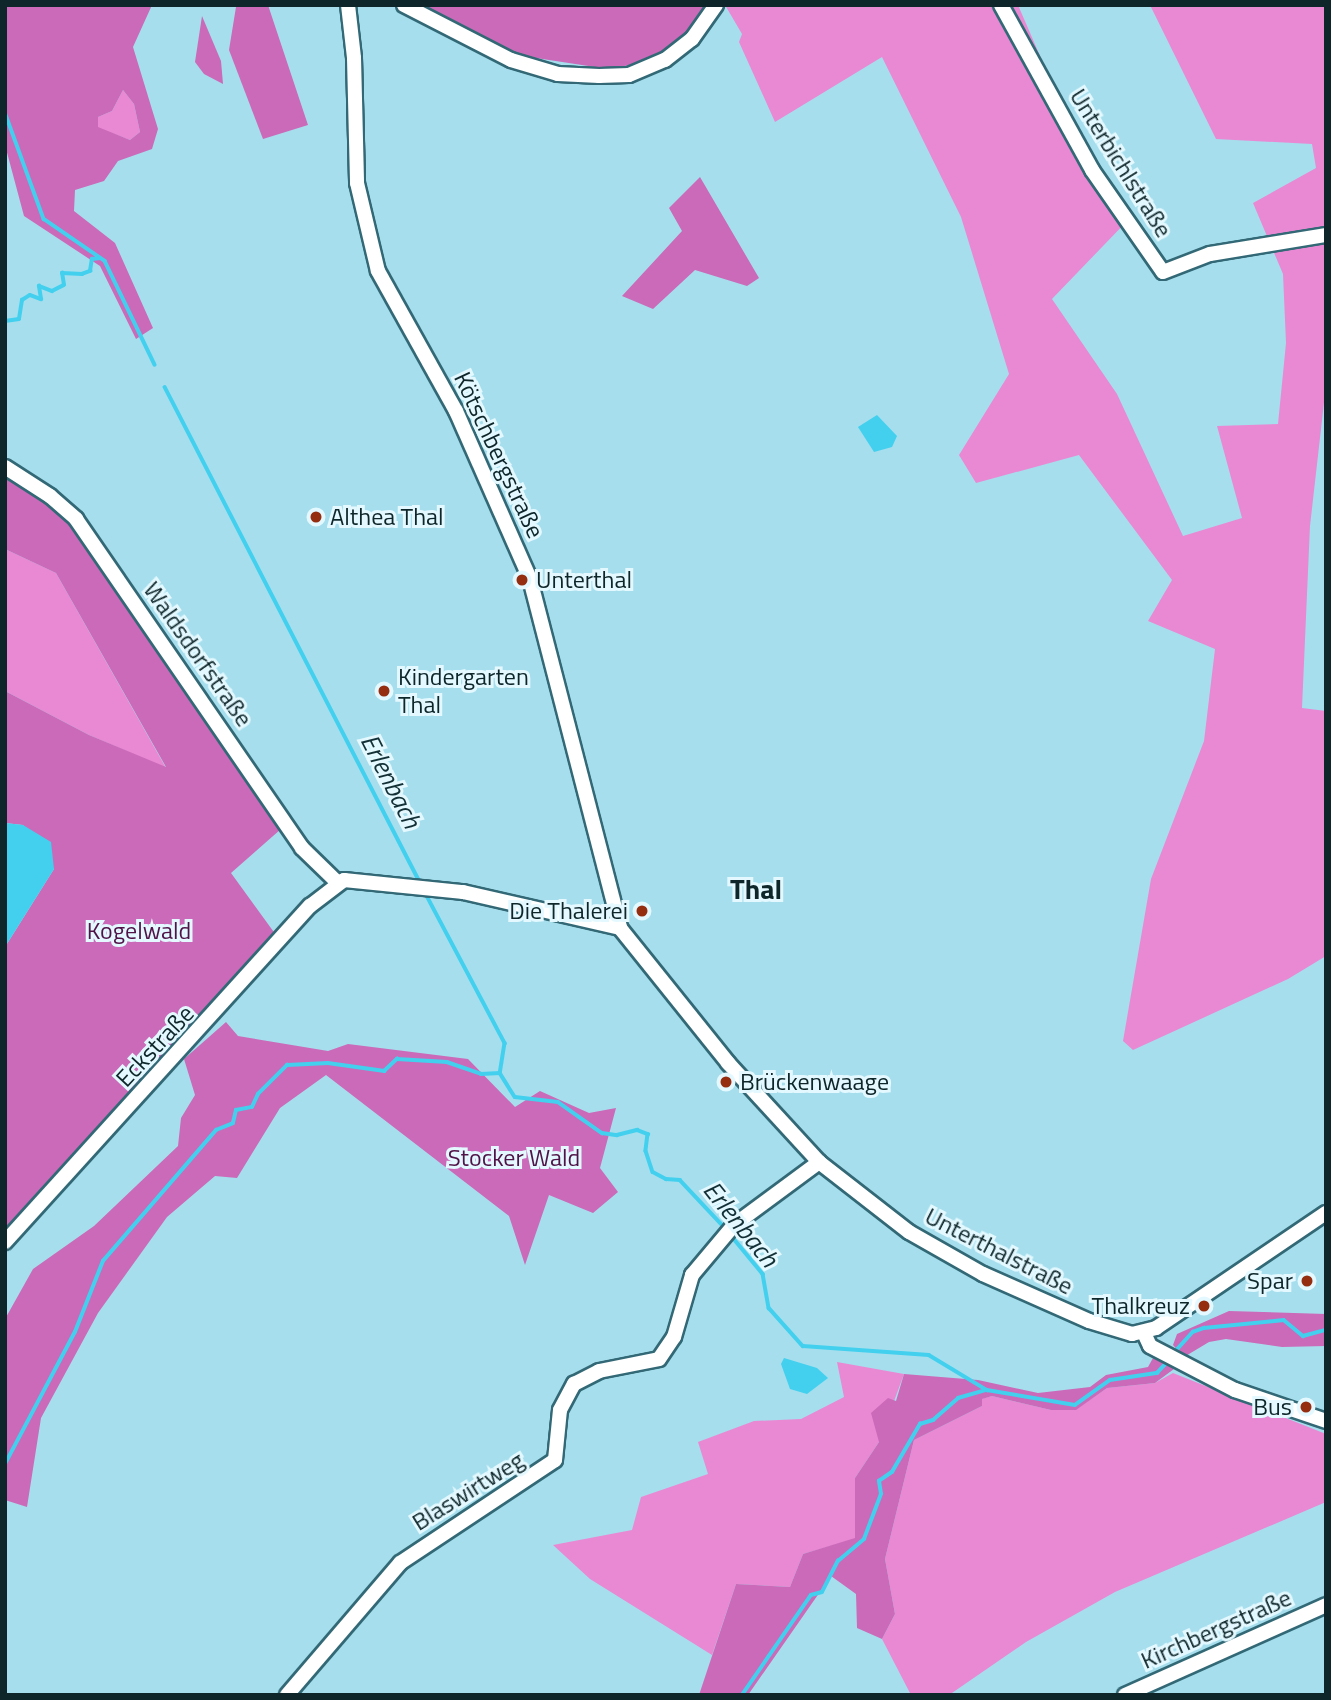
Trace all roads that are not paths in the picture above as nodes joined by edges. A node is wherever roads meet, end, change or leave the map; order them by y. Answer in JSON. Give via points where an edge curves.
{"nodes":[{"id":1,"x":348,"y":5,"type":"edge"},
{"id":2,"x":404,"y":5,"type":"edge"},
{"id":3,"x":716,"y":5,"type":"edge"},
{"id":4,"x":1001,"y":5,"type":"edge"},
{"id":5,"x":1326,"y":235,"type":"edge"},
{"id":6,"x":5,"y":467,"type":"edge"},
{"id":7,"x":337,"y":882,"type":"junction"},
{"id":8,"x":620,"y":928,"type":"junction"},
{"id":9,"x":819,"y":1162,"type":"junction"},
{"id":10,"x":1326,"y":1213,"type":"edge"},
{"id":11,"x":5,"y":1242,"type":"edge"},
{"id":12,"x":1144,"y":1333,"type":"junction"},
{"id":13,"x":1326,"y":1420,"type":"edge"},
{"id":14,"x":1326,"y":1605,"type":"edge"},
{"id":15,"x":287,"y":1695,"type":"edge"},
{"id":16,"x":1125,"y":1695,"type":"edge"}],
"edges":[{"from":1,"to":8,"type":"street","name":"Kötschbergstraße","via":[[357,183],[378,271],[456,411],[530,579]]},
{"from":2,"to":3,"type":"street","via":[[511,60],[558,74],[599,76],[629,75],[665,60],[692,39]]},
{"from":4,"to":5,"type":"street","name":"Unterbichlstraße","via":[[1092,170],[1163,272],[1210,254]]},
{"from":6,"to":7,"type":"street","name":"Waldsdorfstraße","via":[[76,519],[302,848]]},
{"from":7,"to":8,"type":"street","via":[[431,887]]},
{"from":7,"to":11,"type":"street","name":"Eckstraße","via":[[310,906]]},
{"from":8,"to":9,"type":"street","name":"Unterthalstraße","via":[[728,1063]]},
{"from":9,"to":12,"type":"street","name":"Unterthalstraße","via":[[909,1232],[983,1273],[1089,1321]]},
{"from":9,"to":15,"type":"street","name":"Blaswirtweg","via":[[722,1238],[692,1275],[674,1337],[659,1359],[599,1371],[574,1384],[560,1410],[555,1460],[400,1563]]},
{"from":10,"to":12,"type":"street"},
{"from":12,"to":13,"type":"street","via":[[1146,1342],[1162,1353],[1244,1394]]},
{"from":14,"to":16,"type":"street","name":"Kirchbergstraße"}]}
